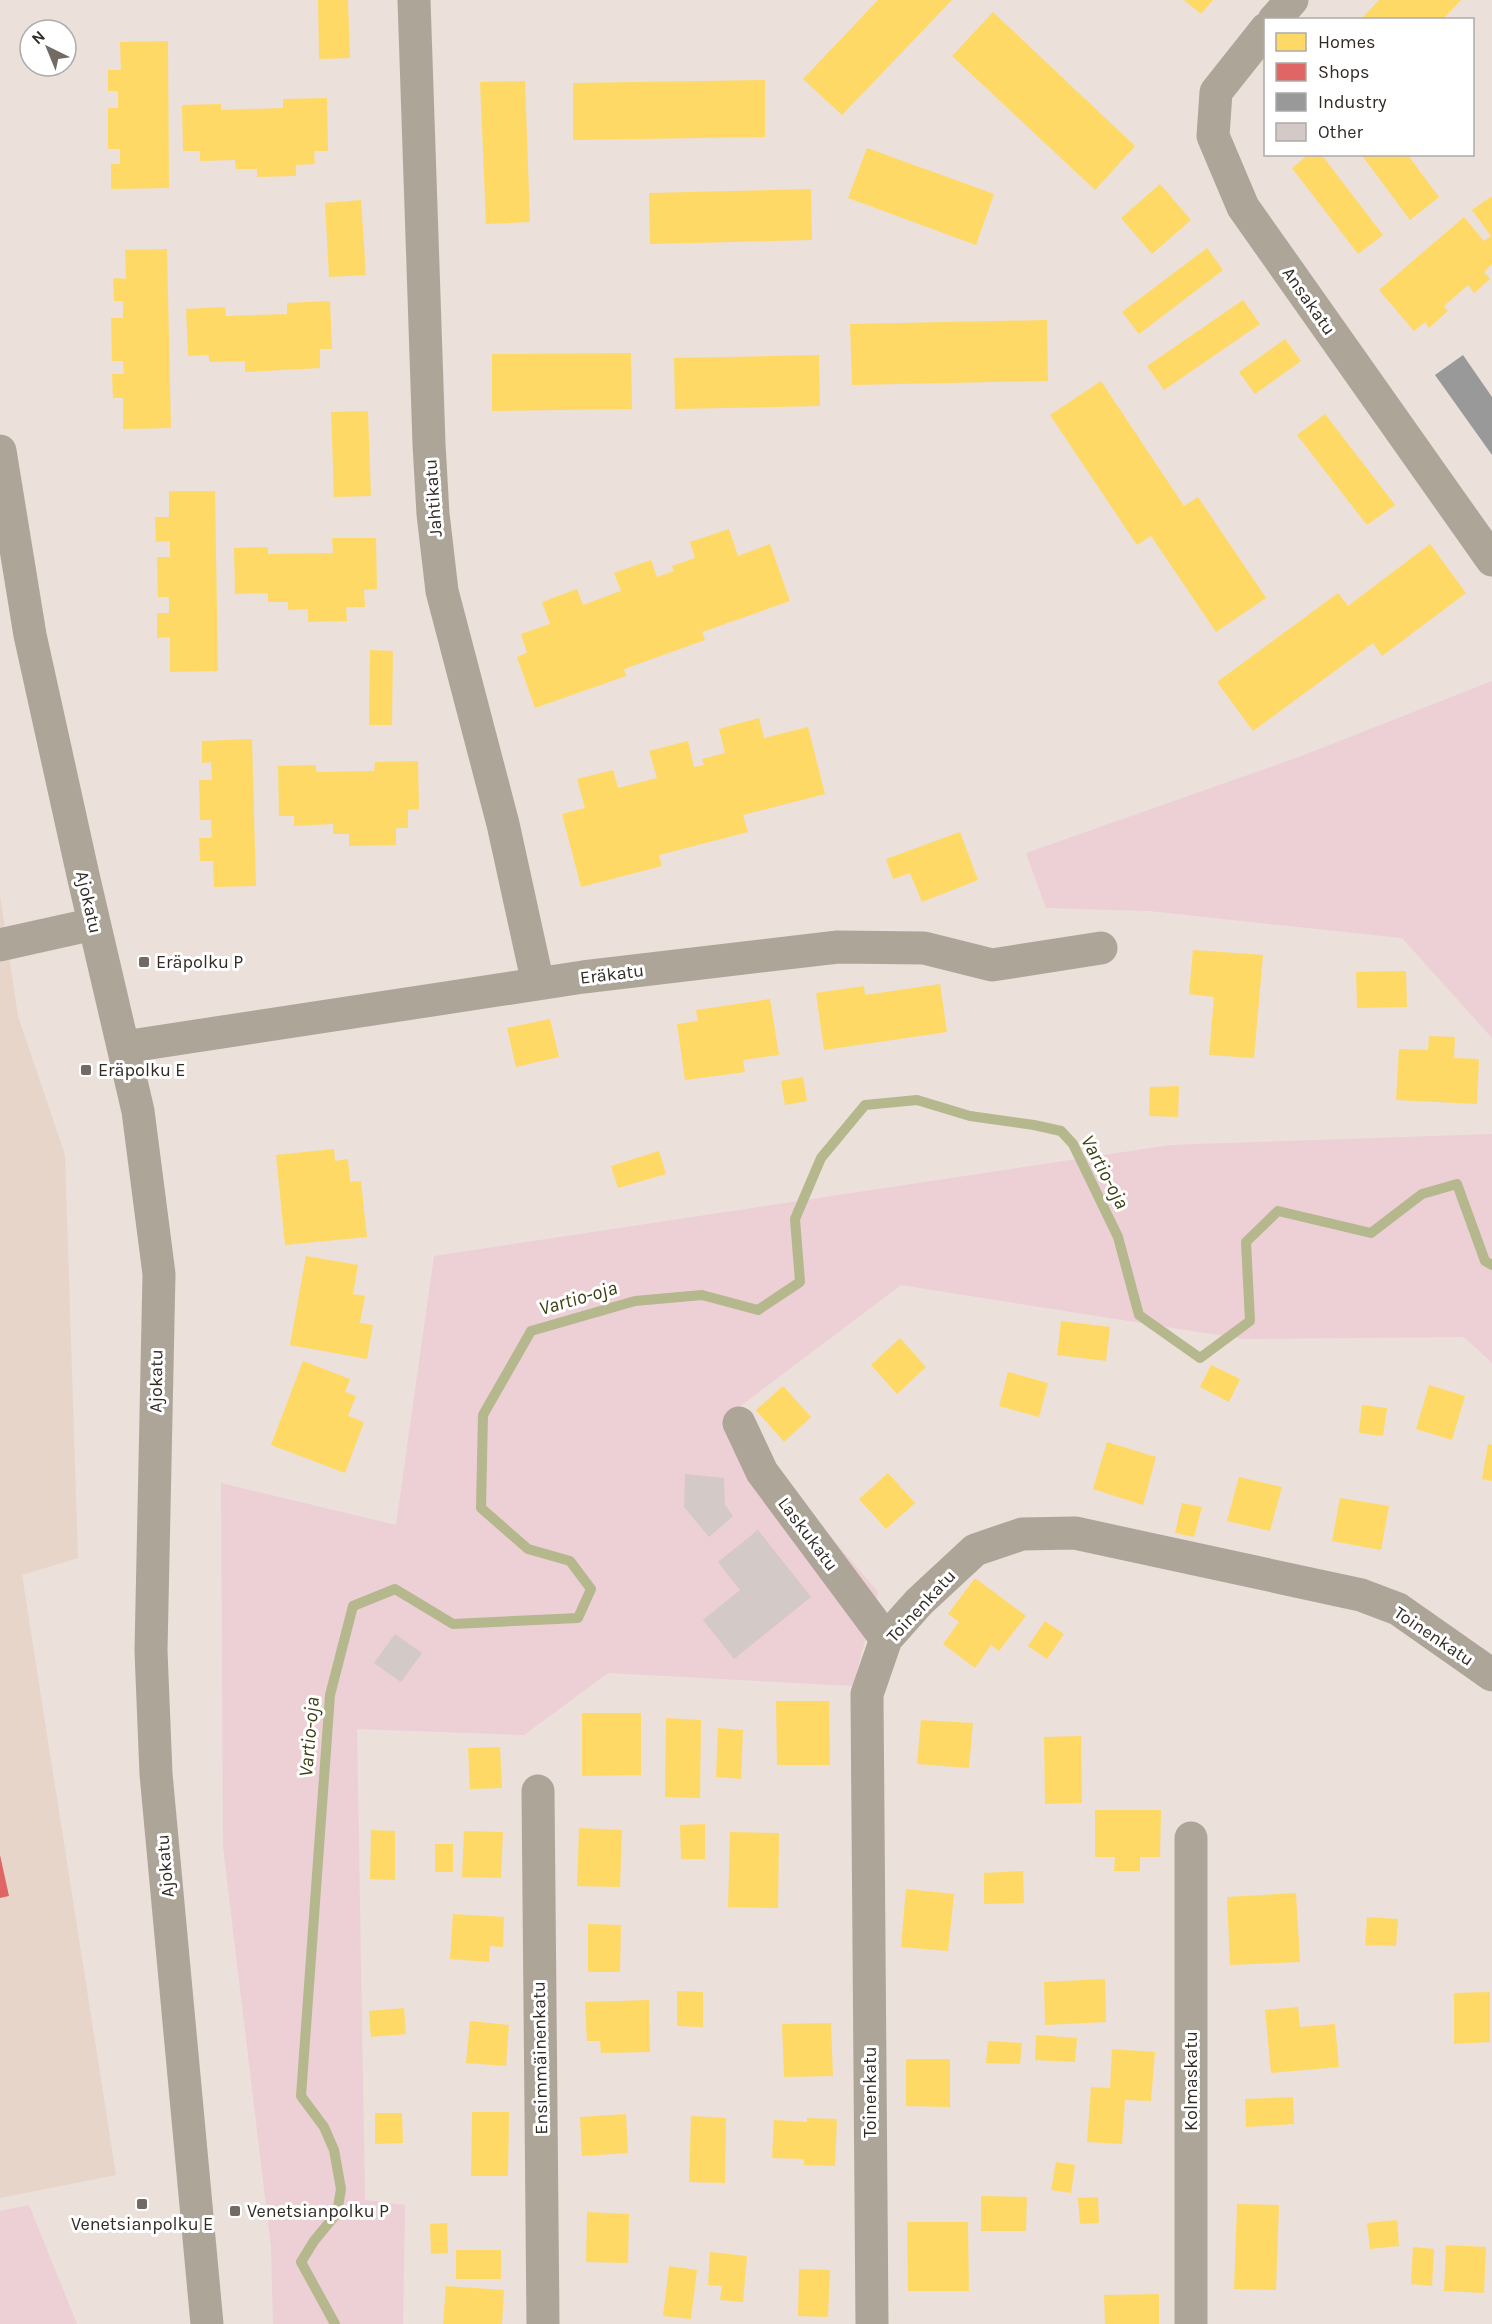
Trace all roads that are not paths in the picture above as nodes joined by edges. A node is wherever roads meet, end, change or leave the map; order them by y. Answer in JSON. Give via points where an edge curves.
{"nodes":[{"id":1,"x":414,"y":0,"type":"edge"},
{"id":2,"x":1292,"y":0,"type":"edge"},
{"id":3,"x":1276,"y":18,"type":"edge"},
{"id":4,"x":1264,"y":31,"type":"edge"},
{"id":5,"x":0,"y":451,"type":"edge"},
{"id":6,"x":1492,"y":560,"type":"edge"},
{"id":7,"x":94,"y":924,"type":"junction"},
{"id":8,"x":0,"y":945,"type":"edge"},
{"id":9,"x":1101,"y":948,"type":"dead end"},
{"id":10,"x":538,"y":984,"type":"junction"},
{"id":11,"x":124,"y":1047,"type":"junction"},
{"id":12,"x":739,"y":1423,"type":"dead end"},
{"id":13,"x":886,"y":1639,"type":"junction"},
{"id":14,"x":1492,"y":1676,"type":"edge"},
{"id":15,"x":538,"y":1791,"type":"dead end"},
{"id":16,"x":1191,"y":1838,"type":"dead end"},
{"id":17,"x":207,"y":2324,"type":"edge"},
{"id":18,"x":543,"y":2324,"type":"edge"},
{"id":19,"x":872,"y":2324,"type":"edge"},
{"id":20,"x":1191,"y":2324,"type":"edge"}],
"edges":[{"from":1,"to":10,"type":"street","name":"Jahtikatu","via":[[429,444],[442,591],[503,825]]},
{"from":2,"to":3,"type":"street"},
{"from":4,"to":6,"type":"street","name":"Ansakatu","via":[[1216,92],[1213,136],[1244,207]]},
{"from":5,"to":7,"type":"street","name":"Ajokatu","via":[[30,635]]},
{"from":7,"to":8,"type":"street"},
{"from":7,"to":11,"type":"street","name":"Ajokatu"},
{"from":9,"to":10,"type":"street","name":"Eräkatu","via":[[992,965],[924,948],[838,947]]},
{"from":10,"to":11,"type":"street","name":"Eräkatu"},
{"from":11,"to":17,"type":"street","name":"Ajokatu","via":[[138,1111],[159,1274],[151,1651],[155,1752]]},
{"from":12,"to":13,"type":"street","name":"Laskukatu","via":[[762,1472]]},
{"from":13,"to":14,"type":"street","name":"Toinenkatu","via":[[975,1550],[1022,1534],[1075,1533],[1361,1595],[1398,1609]]},
{"from":13,"to":19,"type":"street","name":"Toinenkatu","via":[[867,1694]]},
{"from":15,"to":18,"type":"street","name":"Ensimmäinenkatu"},
{"from":16,"to":20,"type":"street","name":"Kolmaskatu"}]}
